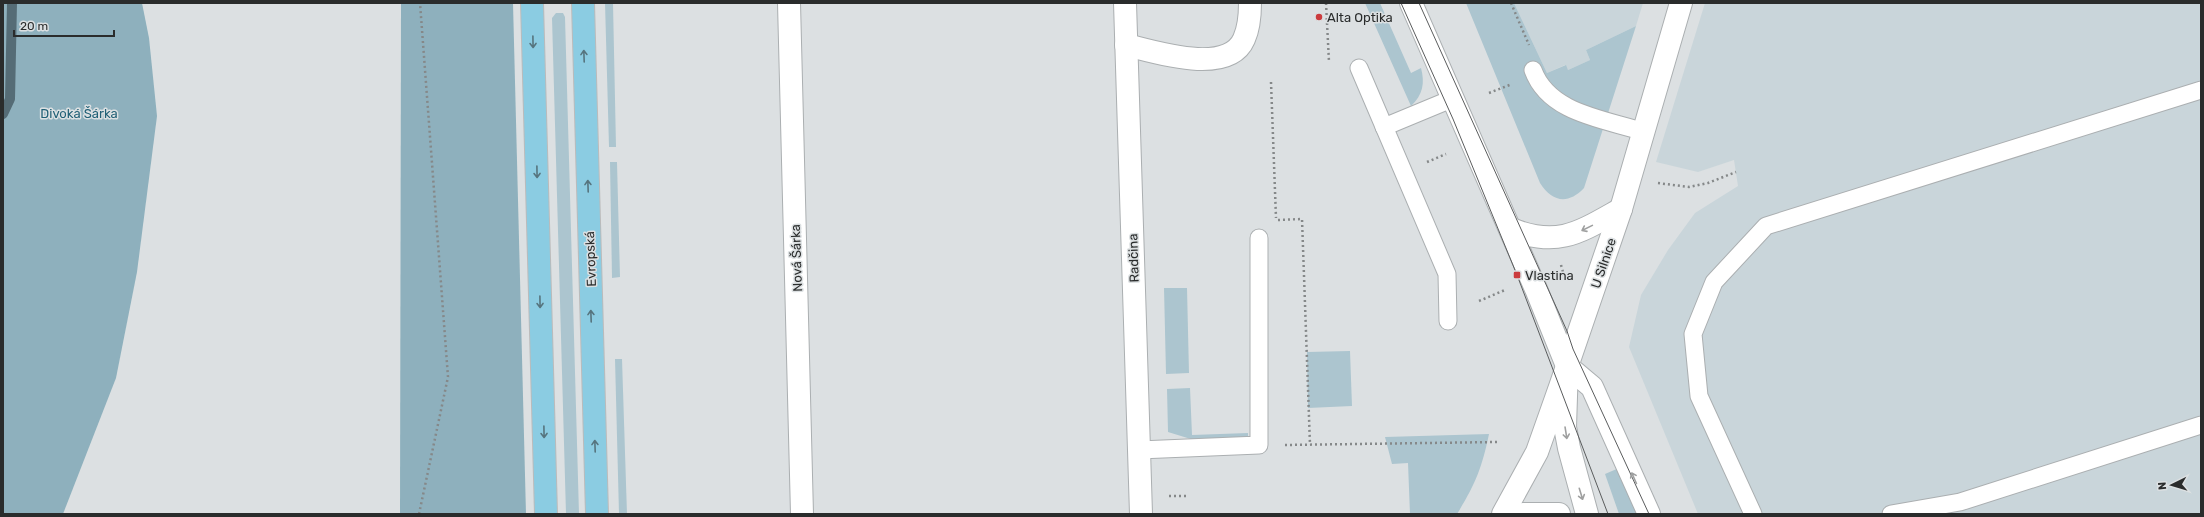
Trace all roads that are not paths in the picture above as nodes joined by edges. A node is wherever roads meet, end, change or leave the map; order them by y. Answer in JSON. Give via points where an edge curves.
{"nodes":[{"id":1,"x":532,"y":3,"type":"edge"},
{"id":2,"x":583,"y":3,"type":"edge"},
{"id":3,"x":789,"y":3,"type":"edge"},
{"id":4,"x":1125,"y":3,"type":"edge"},
{"id":5,"x":1250,"y":3,"type":"edge"},
{"id":6,"x":1411,"y":3,"type":"edge"},
{"id":7,"x":1681,"y":3,"type":"edge"},
{"id":8,"x":1126,"y":45,"type":"junction"},
{"id":9,"x":1359,"y":68,"type":"dead end"},
{"id":10,"x":1533,"y":70,"type":"dead end"},
{"id":11,"x":2201,"y":90,"type":"edge"},
{"id":12,"x":1454,"y":98,"type":"junction"},
{"id":13,"x":1384,"y":127,"type":"junction"},
{"id":14,"x":1644,"y":132,"type":"junction"},
{"id":15,"x":1621,"y":210,"type":"junction"},
{"id":16,"x":1511,"y":229,"type":"junction"},
{"id":17,"x":1258,"y":238,"type":"dead end"},
{"id":18,"x":1448,"y":321,"type":"dead end"},
{"id":19,"x":1567,"y":366,"type":"junction"},
{"id":20,"x":2201,"y":425,"type":"edge"},
{"id":21,"x":1139,"y":450,"type":"junction"},
{"id":22,"x":546,"y":514,"type":"edge"},
{"id":23,"x":597,"y":514,"type":"edge"},
{"id":24,"x":802,"y":514,"type":"edge"},
{"id":25,"x":1141,"y":514,"type":"edge"},
{"id":26,"x":1503,"y":514,"type":"edge"},
{"id":27,"x":1523,"y":514,"type":"edge"},
{"id":28,"x":1559,"y":514,"type":"edge"},
{"id":29,"x":1588,"y":514,"type":"edge"},
{"id":30,"x":1650,"y":514,"type":"edge"},
{"id":31,"x":1753,"y":514,"type":"edge"},
{"id":32,"x":1891,"y":514,"type":"edge"}],
"edges":[{"from":1,"to":22,"type":"main road","one_way":true},
{"from":23,"to":2,"type":"main road","name":"Evropská","one_way":true},
{"from":3,"to":24,"type":"street","name":"Nová Šárka"},
{"from":4,"to":8,"type":"street","name":"Radčina"},
{"from":5,"to":8,"type":"street","via":[[1244,40],[1230,55],[1212,60]]},
{"from":6,"to":12,"type":"street"},
{"from":7,"to":14,"type":"street","name":"U Silnice"},
{"from":8,"to":21,"type":"street","name":"Radčina"},
{"from":9,"to":13,"type":"lane"},
{"from":10,"to":14,"type":"lane","via":[[1545,92],[1572,111]]},
{"from":11,"to":31,"type":"lane","via":[[1766,226],[1714,282],[1693,334],[1699,396]]},
{"from":12,"to":13,"type":"lane"},
{"from":12,"to":16,"type":"street"},
{"from":13,"to":18,"type":"lane","via":[[1447,274]]},
{"from":14,"to":15,"type":"street","name":"U Silnice"},
{"from":15,"to":16,"type":"street","one_way":true,"via":[[1584,230],[1559,238],[1535,237]]},
{"from":15,"to":19,"type":"street","name":"U Silnice"},
{"from":16,"to":19,"type":"street"},
{"from":17,"to":21,"type":"lane","via":[[1259,444]]},
{"from":19,"to":26,"type":"street","name":"U Silnice","via":[[1537,452]]},
{"from":19,"to":29,"type":"street","one_way":true,"via":[[1565,427]]},
{"from":30,"to":19,"type":"street","one_way":true,"via":[[1592,387]]},
{"from":20,"to":32,"type":"lane","via":[[1960,502]]},
{"from":21,"to":25,"type":"street","name":"Radčina"},
{"from":27,"to":28,"type":"street"}]}
